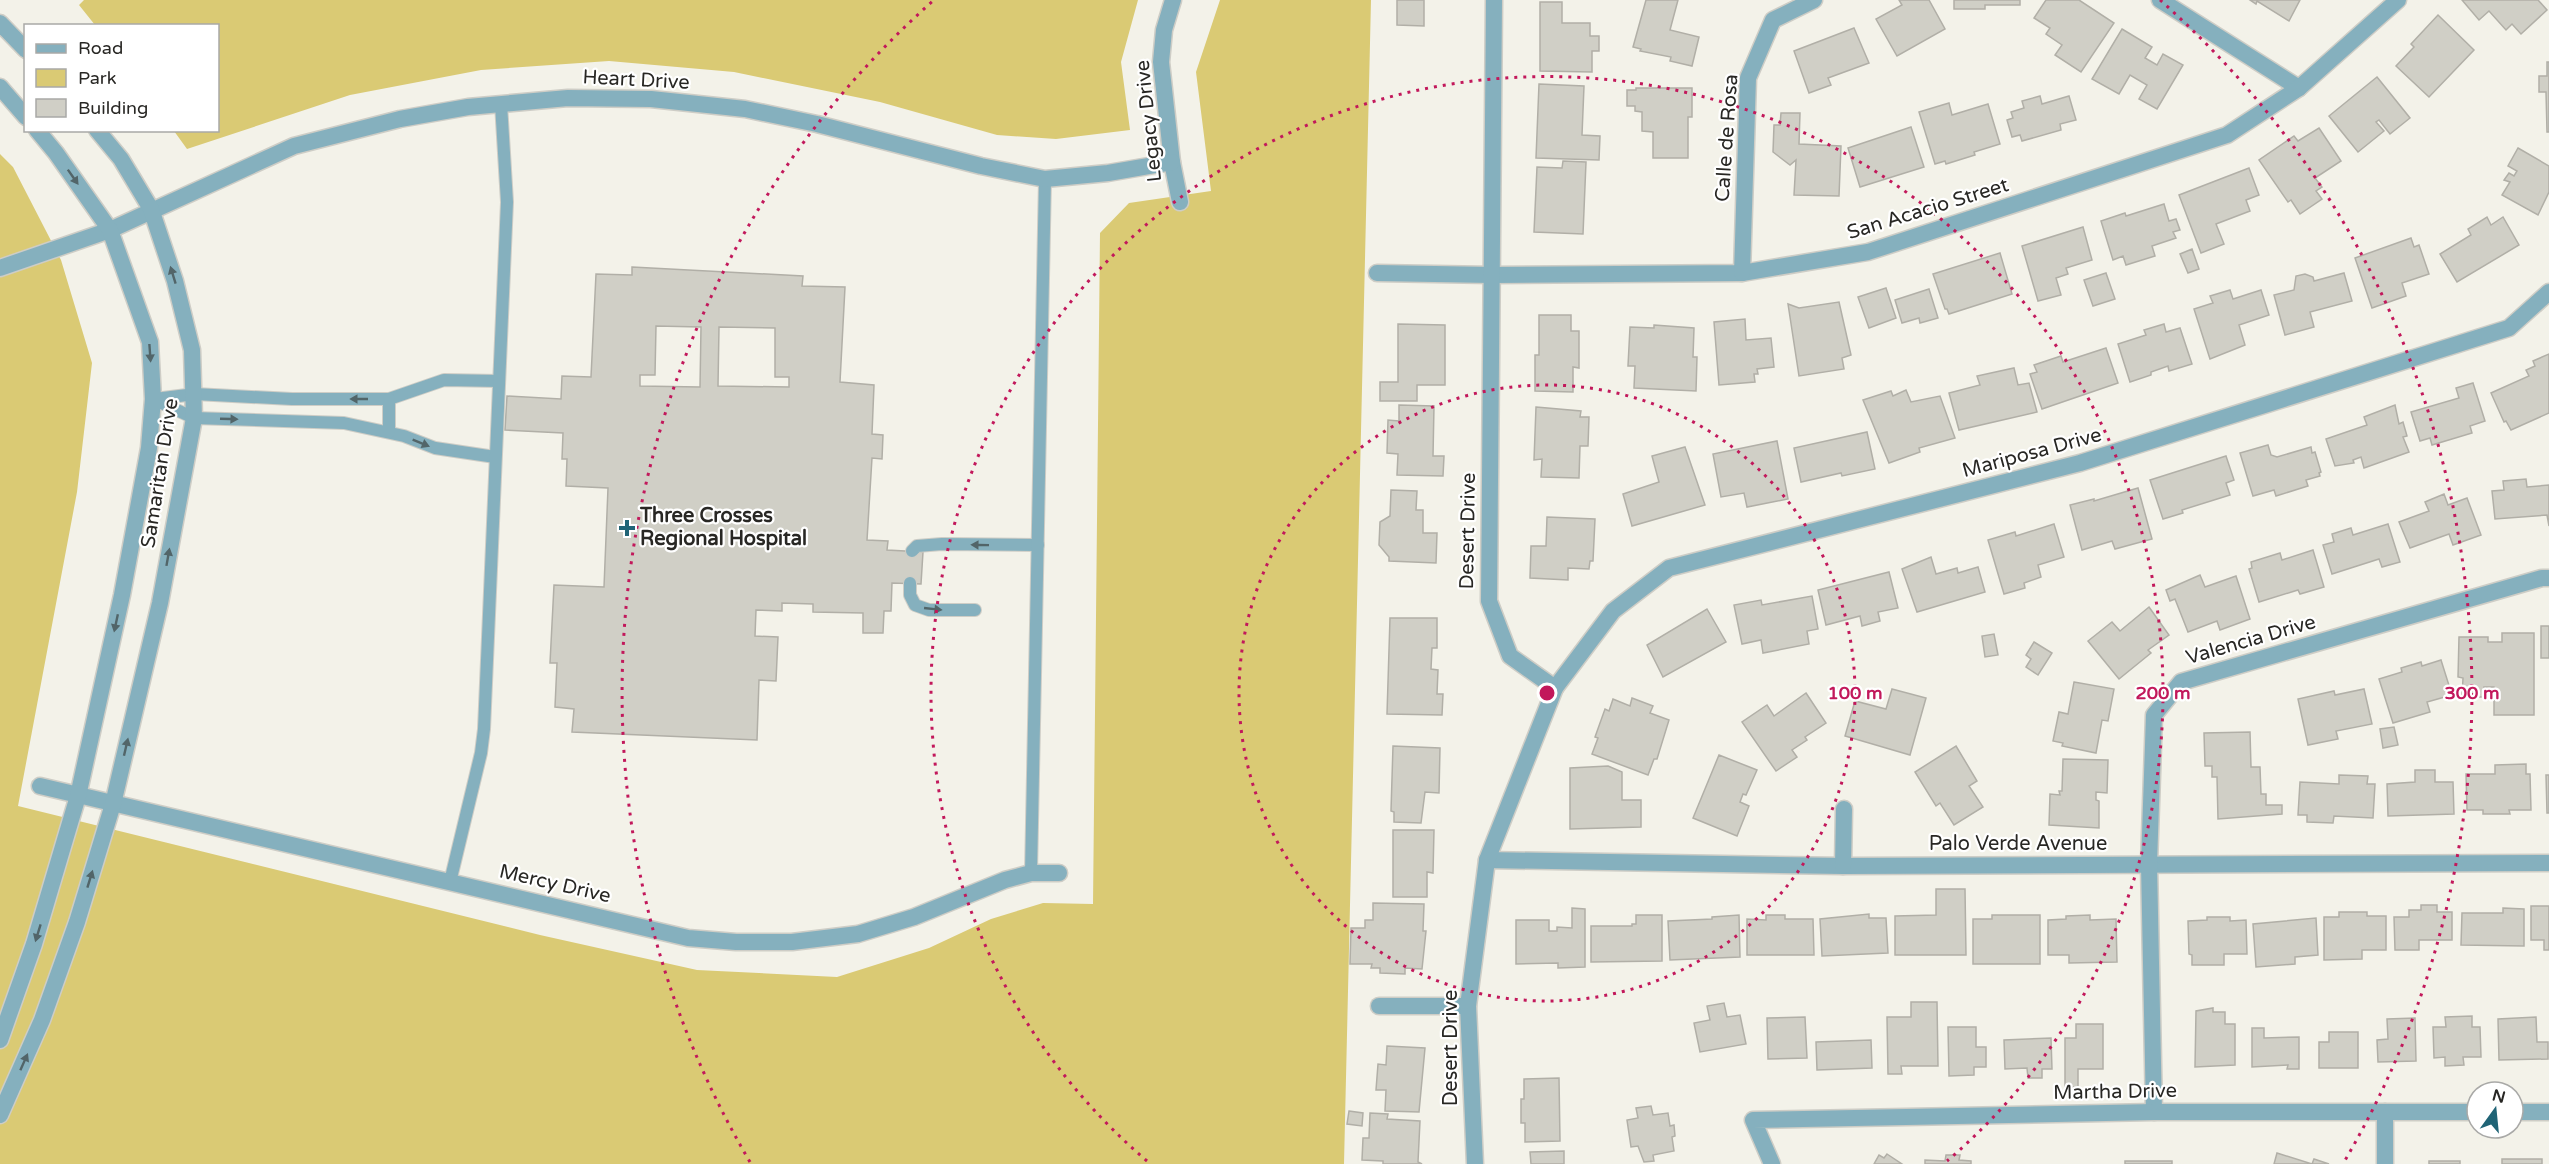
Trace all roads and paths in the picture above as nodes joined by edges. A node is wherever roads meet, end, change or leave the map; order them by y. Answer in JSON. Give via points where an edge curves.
{"nodes":[{"id":1,"x":1173,"y":0,"type":"edge"},
{"id":2,"x":1494,"y":0,"type":"edge"},
{"id":3,"x":1814,"y":0,"type":"edge"},
{"id":4,"x":2160,"y":0,"type":"edge"},
{"id":5,"x":2398,"y":0,"type":"edge"},
{"id":6,"x":0,"y":23,"type":"edge"},
{"id":7,"x":24,"y":48,"type":"edge"},
{"id":8,"x":0,"y":87,"type":"edge"},
{"id":9,"x":2299,"y":88,"type":"junction"},
{"id":10,"x":501,"y":104,"type":"junction"},
{"id":11,"x":24,"y":115,"type":"edge"},
{"id":12,"x":39,"y":132,"type":"edge"},
{"id":13,"x":99,"y":132,"type":"edge"},
{"id":14,"x":1172,"y":162,"type":"junction"},
{"id":15,"x":1045,"y":179,"type":"junction"},
{"id":16,"x":1180,"y":202,"type":"dead end"},
{"id":17,"x":151,"y":209,"type":"junction"},
{"id":18,"x":110,"y":230,"type":"junction"},
{"id":19,"x":0,"y":268,"type":"edge"},
{"id":20,"x":1377,"y":273,"type":"dead end"},
{"id":21,"x":1742,"y":273,"type":"junction"},
{"id":22,"x":1492,"y":275,"type":"junction"},
{"id":23,"x":2549,"y":292,"type":"edge"},
{"id":24,"x":499,"y":381,"type":"junction"},
{"id":25,"x":195,"y":394,"type":"junction"},
{"id":26,"x":153,"y":399,"type":"junction"},
{"id":27,"x":389,"y":399,"type":"junction"},
{"id":28,"x":194,"y":418,"type":"junction"},
{"id":29,"x":389,"y":432,"type":"junction"},
{"id":30,"x":495,"y":458,"type":"junction"},
{"id":31,"x":1038,"y":545,"type":"junction"},
{"id":32,"x":912,"y":551,"type":"dead end"},
{"id":33,"x":2549,"y":578,"type":"edge"},
{"id":34,"x":910,"y":583,"type":"dead end"},
{"id":35,"x":975,"y":610,"type":"dead end"},
{"id":36,"x":1555,"y":688,"type":"junction"},
{"id":37,"x":40,"y":786,"type":"dead end"},
{"id":38,"x":78,"y":796,"type":"junction"},
{"id":39,"x":113,"y":804,"type":"junction"},
{"id":40,"x":1844,"y":809,"type":"dead end"},
{"id":41,"x":1487,"y":860,"type":"junction"},
{"id":42,"x":2549,"y":863,"type":"edge"},
{"id":43,"x":2149,"y":864,"type":"junction"},
{"id":44,"x":1843,"y":866,"type":"junction"},
{"id":45,"x":1031,"y":873,"type":"junction"},
{"id":46,"x":1059,"y":873,"type":"dead end"},
{"id":47,"x":450,"y":882,"type":"junction"},
{"id":48,"x":1379,"y":1006,"type":"dead end"},
{"id":49,"x":1468,"y":1006,"type":"junction"},
{"id":50,"x":0,"y":1040,"type":"edge"},
{"id":51,"x":2154,"y":1112,"type":"junction"},
{"id":52,"x":2385,"y":1112,"type":"junction"},
{"id":53,"x":2465,"y":1112,"type":"edge"},
{"id":54,"x":2525,"y":1112,"type":"edge"},
{"id":55,"x":2549,"y":1112,"type":"edge"},
{"id":56,"x":0,"y":1115,"type":"edge"},
{"id":57,"x":1475,"y":1164,"type":"edge"},
{"id":58,"x":1772,"y":1164,"type":"edge"},
{"id":59,"x":2385,"y":1164,"type":"edge"}],
"edges":[{"from":1,"to":14,"type":"street","name":"Legacy Drive","via":[[1164,30],[1161,62]]},
{"from":2,"to":22,"type":"street","name":"Desert Drive"},
{"from":3,"to":21,"type":"street","name":"Calle de Rosa","via":[[1773,20],[1748,78]]},
{"from":4,"to":9,"type":"street"},
{"from":5,"to":9,"type":"street","name":"San Acacio Street"},
{"from":6,"to":7,"type":"street"},
{"from":8,"to":11,"type":"street"},
{"from":9,"to":21,"type":"street","name":"San Acacio Street","via":[[2216,139],[1869,252]]},
{"from":10,"to":15,"type":"street","name":"Heart Drive","via":[[568,98],[651,99],[745,109]]},
{"from":10,"to":17,"type":"street","name":"Heart Drive","via":[[400,118],[294,146]]},
{"from":10,"to":24,"type":"lane","via":[[507,202]]},
{"from":12,"to":18,"type":"street","name":"Samaritan Drive","one_way":true},
{"from":13,"to":17,"type":"street","name":"Samaritan Drive","via":[[121,159]]},
{"from":14,"to":15,"type":"street","name":"Heart Drive"},
{"from":14,"to":16,"type":"street","name":"Legacy Drive"},
{"from":15,"to":31,"type":"lane"},
{"from":17,"to":18,"type":"street","name":"Heart Drive"},
{"from":25,"to":17,"type":"street","name":"Samaritan Drive","one_way":true,"via":[[192,350]]},
{"from":18,"to":19,"type":"street","name":"Heart Drive"},
{"from":18,"to":26,"type":"street","name":"Samaritan Drive","one_way":true,"via":[[150,342]]},
{"from":20,"to":22,"type":"street","name":"San Acacio Street"},
{"from":21,"to":22,"type":"street","name":"San Acacio Street"},
{"from":22,"to":36,"type":"street","name":"Desert Drive","via":[[1489,601],[1510,656]]},
{"from":23,"to":36,"type":"street","name":"Mariposa Drive","via":[[2509,328],[2080,463],[1669,568],[1613,611]]},
{"from":24,"to":27,"type":"lane","via":[[444,380]]},
{"from":24,"to":30,"type":"lane"},
{"from":25,"to":26,"type":"lane"},
{"from":27,"to":25,"type":"lane","one_way":true},
{"from":25,"to":28,"type":"street","name":"Samaritan Drive"},
{"from":26,"to":28,"type":"lane"},
{"from":26,"to":38,"type":"street","name":"Samaritan Drive","one_way":true,"via":[[149,448],[122,595]]},
{"from":27,"to":29,"type":"lane"},
{"from":28,"to":29,"type":"lane","one_way":true,"via":[[344,423]]},
{"from":39,"to":28,"type":"street","name":"Samaritan Drive","one_way":true,"via":[[160,603]]},
{"from":29,"to":30,"type":"lane","one_way":true,"via":[[435,448]]},
{"from":30,"to":47,"type":"lane","via":[[484,729]]},
{"from":31,"to":32,"type":"lane","one_way":true,"via":[[942,544],[917,546]]},
{"from":31,"to":45,"type":"lane"},
{"from":33,"to":43,"type":"street","name":"Valencia Drive","via":[[2181,682],[2154,715]]},
{"from":34,"to":35,"type":"lane","one_way":true,"via":[[915,605],[929,610]]},
{"from":36,"to":41,"type":"street","name":"Desert Drive"},
{"from":37,"to":38,"type":"street","name":"Mercy Drive"},
{"from":38,"to":39,"type":"street","name":"Mercy Drive"},
{"from":38,"to":50,"type":"street","name":"Samaritan Drive","one_way":true,"via":[[34,944]]},
{"from":39,"to":47,"type":"street","name":"Mercy Drive"},
{"from":56,"to":39,"type":"street","name":"Samaritan Drive","one_way":true,"via":[[42,1020]]},
{"from":40,"to":44,"type":"street"},
{"from":41,"to":44,"type":"street","name":"Palo Verde Avenue"},
{"from":41,"to":49,"type":"street","name":"Desert Drive"},
{"from":42,"to":43,"type":"street","name":"Palo Verde Avenue"},
{"from":43,"to":44,"type":"street","name":"Palo Verde Avenue"},
{"from":43,"to":51,"type":"street","name":"Valencia Drive"},
{"from":45,"to":46,"type":"street","name":"Mercy Drive"},
{"from":45,"to":47,"type":"street","name":"Mercy Drive","via":[[858,934],[792,942],[688,938]]},
{"from":48,"to":49,"type":"street"},
{"from":49,"to":57,"type":"street","name":"Desert Drive"},
{"from":51,"to":52,"type":"street","name":"Martha Drive"},
{"from":51,"to":58,"type":"street","name":"Martha Drive","via":[[1753,1120]]},
{"from":52,"to":53,"type":"street","name":"Martha Drive"},
{"from":52,"to":59,"type":"street"},
{"from":54,"to":55,"type":"street"}]}
